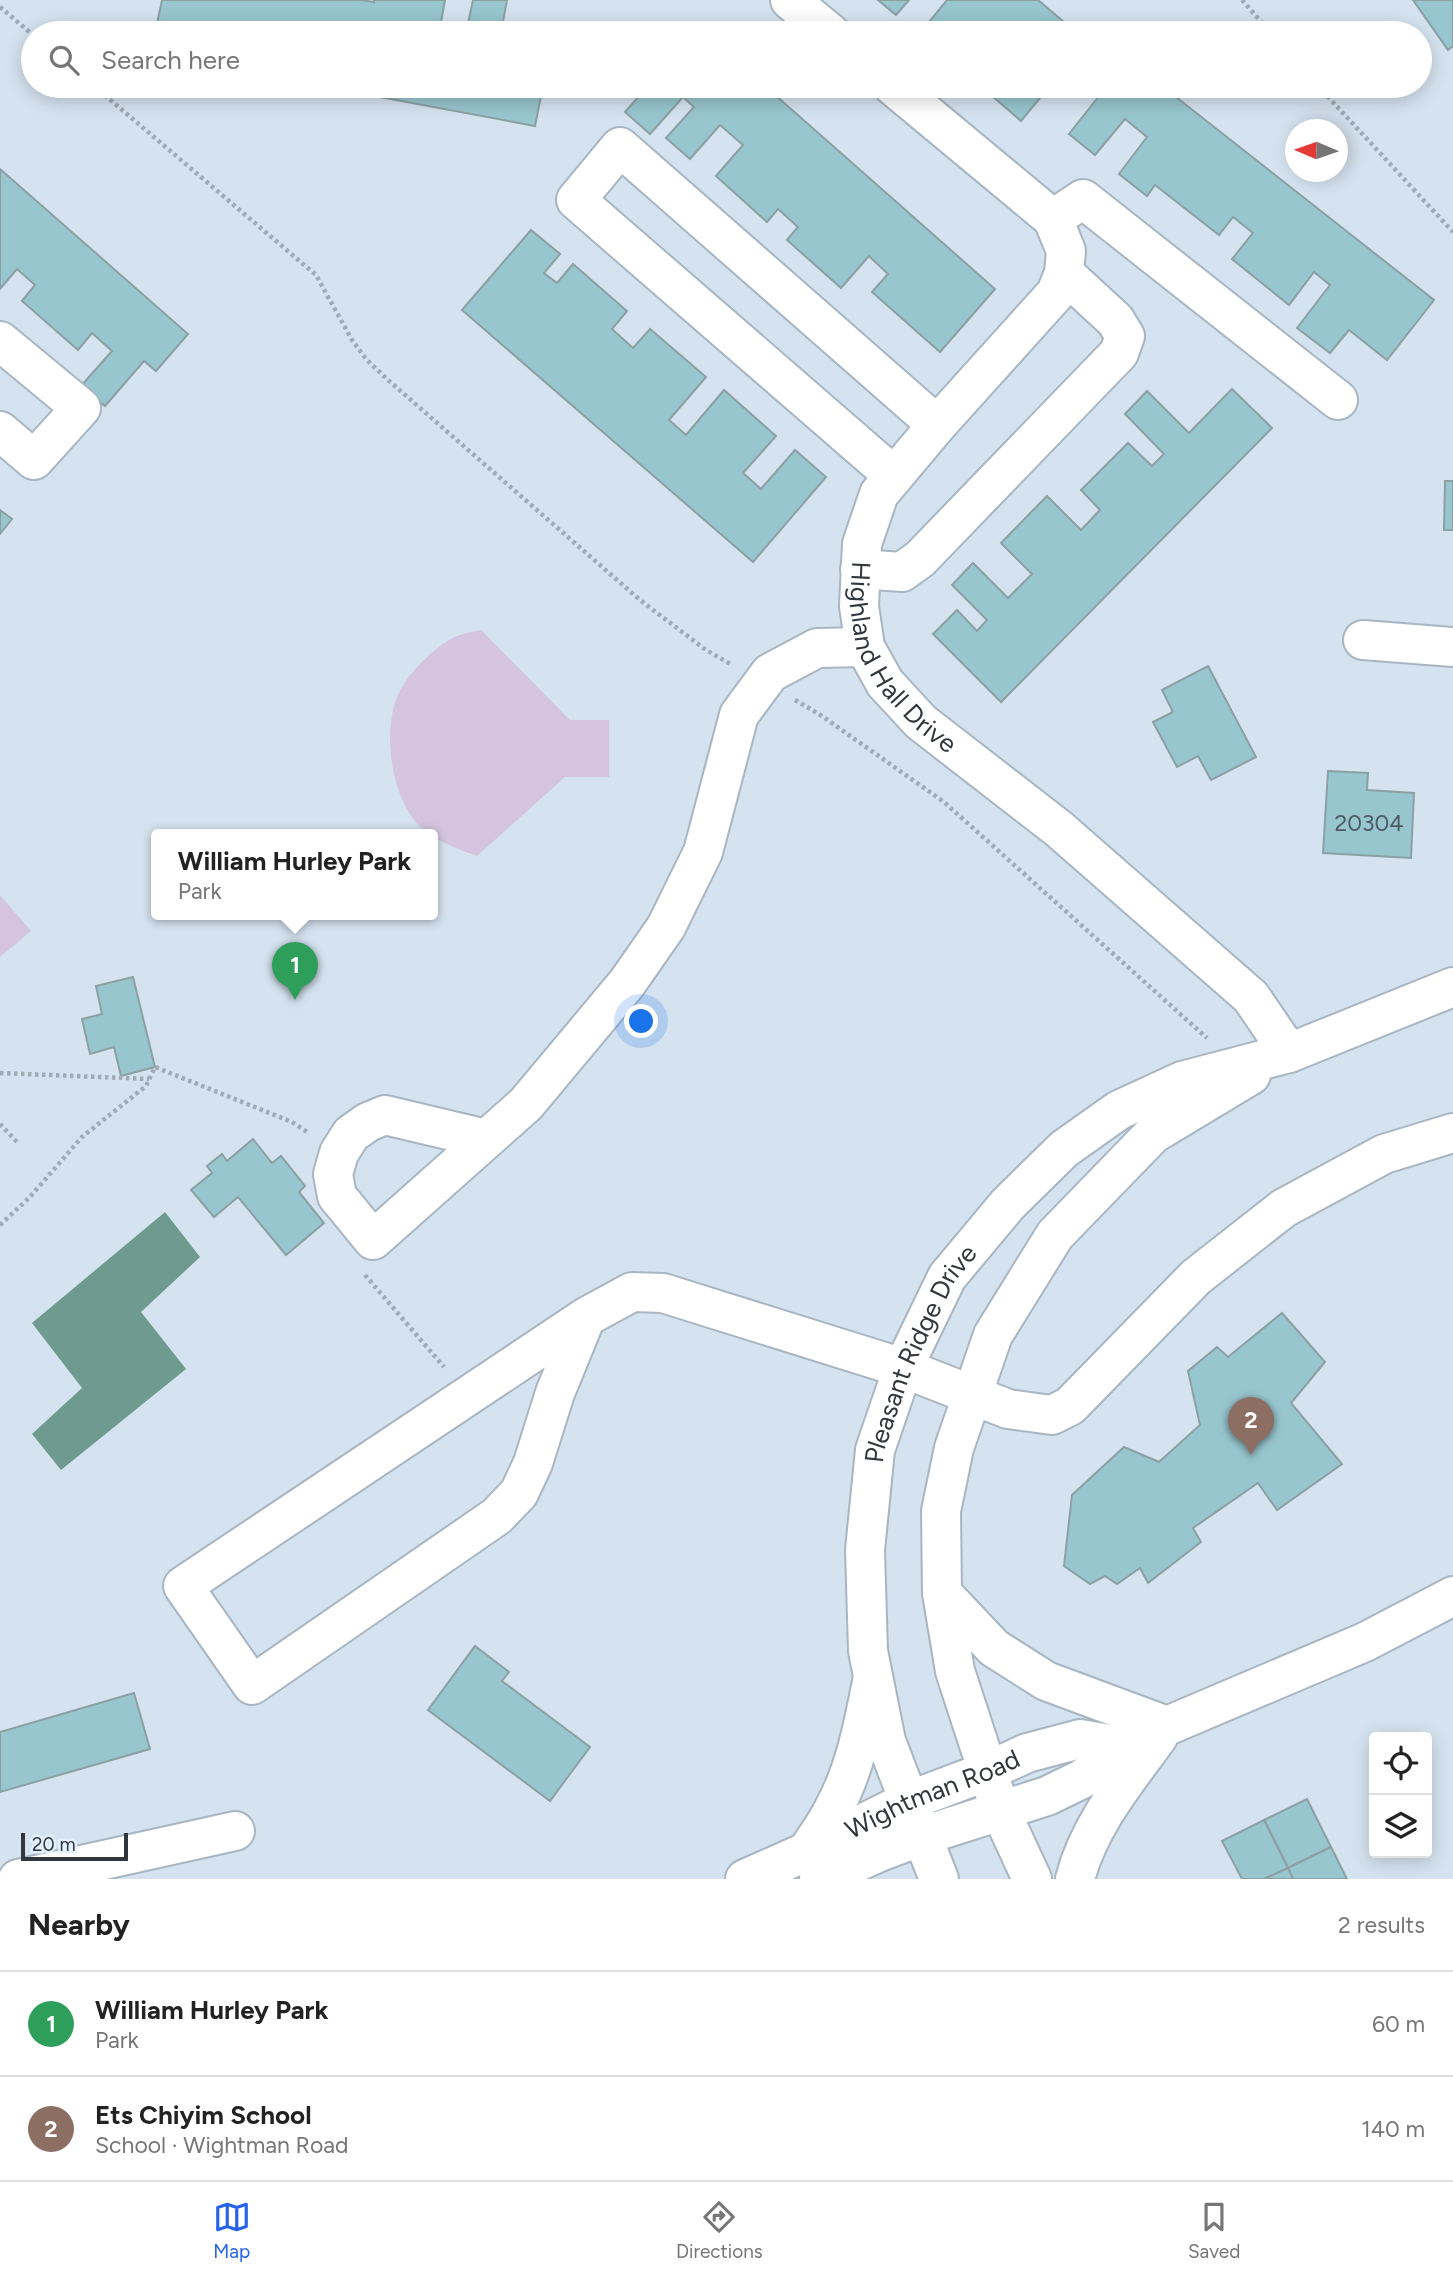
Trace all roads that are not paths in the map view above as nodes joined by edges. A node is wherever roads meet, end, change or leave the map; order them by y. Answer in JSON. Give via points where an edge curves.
{"nodes":[{"id":1,"x":790,"y":0,"type":"edge"},
{"id":2,"x":815,"y":21,"type":"edge"},
{"id":3,"x":907,"y":98,"type":"edge"},
{"id":4,"x":1053,"y":219,"type":"junction"},
{"id":5,"x":1064,"y":272,"type":"junction"},
{"id":6,"x":0,"y":341,"type":"edge"},
{"id":7,"x":1338,"y":400,"type":"dead end"},
{"id":8,"x":937,"y":425,"type":"junction"},
{"id":9,"x":0,"y":431,"type":"edge"},
{"id":10,"x":894,"y":476,"type":"junction"},
{"id":11,"x":860,"y":569,"type":"junction"},
{"id":12,"x":1363,"y":640,"type":"dead end"},
{"id":13,"x":864,"y":647,"type":"junction"},
{"id":14,"x":1453,"y":647,"type":"edge"},
{"id":15,"x":1453,"y":988,"type":"edge"},
{"id":16,"x":1289,"y":1053,"type":"junction"},
{"id":17,"x":1453,"y":1133,"type":"edge"},
{"id":18,"x":485,"y":1139,"type":"junction"},
{"id":19,"x":586,"y":1317,"type":"junction"},
{"id":20,"x":903,"y":1368,"type":"junction"},
{"id":21,"x":972,"y":1394,"type":"junction"},
{"id":22,"x":942,"y":1593,"type":"junction"},
{"id":23,"x":1453,"y":1596,"type":"edge"},
{"id":24,"x":873,"y":1677,"type":"junction"},
{"id":25,"x":1167,"y":1726,"type":"junction"},
{"id":26,"x":1127,"y":1747,"type":"junction"},
{"id":27,"x":988,"y":1771,"type":"junction"},
{"id":28,"x":1001,"y":1812,"type":"junction"},
{"id":29,"x":915,"y":1818,"type":"junction"},
{"id":30,"x":235,"y":1831,"type":"dead end"},
{"id":31,"x":814,"y":1865,"type":"edge"},
{"id":32,"x":18,"y":1879,"type":"edge"},
{"id":33,"x":745,"y":1879,"type":"edge"},
{"id":34,"x":939,"y":1879,"type":"edge"},
{"id":35,"x":1032,"y":1879,"type":"edge"},
{"id":36,"x":1076,"y":1879,"type":"edge"}],
"edges":[{"from":1,"to":2,"type":"street"},
{"from":3,"to":4,"type":"street"},
{"from":4,"to":5,"type":"street","via":[[1066,251]]},
{"from":4,"to":7,"type":"street","via":[[1083,199]]},
{"from":5,"to":8,"type":"street","name":"Highland Hall Drive","via":[[1056,293]]},
{"from":5,"to":11,"type":"street","via":[[1115,320],[1125,335],[1119,353],[920,559],[902,572]]},
{"from":6,"to":9,"type":"street","via":[[80,408],[34,460]]},
{"from":8,"to":10,"type":"street","name":"Highland Hall Drive"},
{"from":8,"to":10,"type":"street","via":[[621,147],[576,200]]},
{"from":10,"to":11,"type":"street","name":"Highland Hall Drive","via":[[879,494],[869,519]]},
{"from":11,"to":13,"type":"street","name":"Highland Hall Drive"},
{"from":12,"to":14,"type":"street"},
{"from":13,"to":16,"type":"street","name":"Highland Hall Drive","via":[[885,683],[921,722],[1059,829],[1251,998]]},
{"from":13,"to":18,"type":"street","via":[[817,648],[762,682],[738,715],[703,852],[666,927],[526,1104]]},
{"from":15,"to":16,"type":"street","name":"Pleasant Ridge Drive"},
{"from":16,"to":20,"type":"street","name":"Pleasant Ridge Drive","via":[[1182,1081],[1119,1110],[1064,1149],[1007,1204],[947,1277]]},
{"from":16,"to":21,"type":"street","name":"Pleasant Ridge Drive","via":[[1153,1134],[1055,1234],[993,1335]]},
{"from":17,"to":21,"type":"street","via":[[1384,1154],[1284,1208],[1196,1277],[1070,1406],[1052,1415],[1031,1414]]},
{"from":18,"to":18,"type":"street","via":[[373,1240],[337,1195],[333,1174],[339,1153],[351,1134],[385,1115]]},
{"from":19,"to":19,"type":"street","via":[[183,1586],[251,1685],[498,1516],[519,1493]]},
{"from":19,"to":20,"type":"street","via":[[632,1292],[663,1293]]},
{"from":20,"to":21,"type":"street"},
{"from":20,"to":24,"type":"street","name":"Pleasant Ridge Drive","via":[[875,1450],[865,1550]]},
{"from":21,"to":22,"type":"street","name":"Pleasant Ridge Drive","via":[[954,1448],[941,1511]]},
{"from":22,"to":25,"type":"street","via":[[994,1648],[1046,1681]]},
{"from":22,"to":27,"type":"street","name":"Pleasant Ridge Drive","via":[[955,1671]]},
{"from":23,"to":25,"type":"street","name":"Wightman Road","via":[[1365,1642]]},
{"from":24,"to":29,"type":"street","name":"Pleasant Ridge Drive","via":[[886,1741]]},
{"from":24,"to":31,"type":"street","via":[[858,1748]]},
{"from":25,"to":26,"type":"street","name":"Wightman Road"},
{"from":25,"to":36,"type":"street","via":[[1106,1809],[1080,1858]]},
{"from":26,"to":27,"type":"street","name":"Wightman Road","via":[[1080,1739],[1027,1752]]},
{"from":26,"to":28,"type":"street","name":"Wightman Road","via":[[1082,1779]]},
{"from":27,"to":28,"type":"street","name":"Pleasant Ridge Drive"},
{"from":27,"to":29,"type":"street","name":"Wightman Road"},
{"from":28,"to":29,"type":"street","name":"Wightman Road"},
{"from":28,"to":35,"type":"street","name":"Pleasant Ridge Drive"},
{"from":29,"to":31,"type":"street","name":"Wightman Road","via":[[882,1851]]},
{"from":29,"to":34,"type":"street","name":"Pleasant Ridge Drive"},
{"from":30,"to":32,"type":"street"},
{"from":31,"to":33,"type":"street","name":"Wightman Road"}]}
